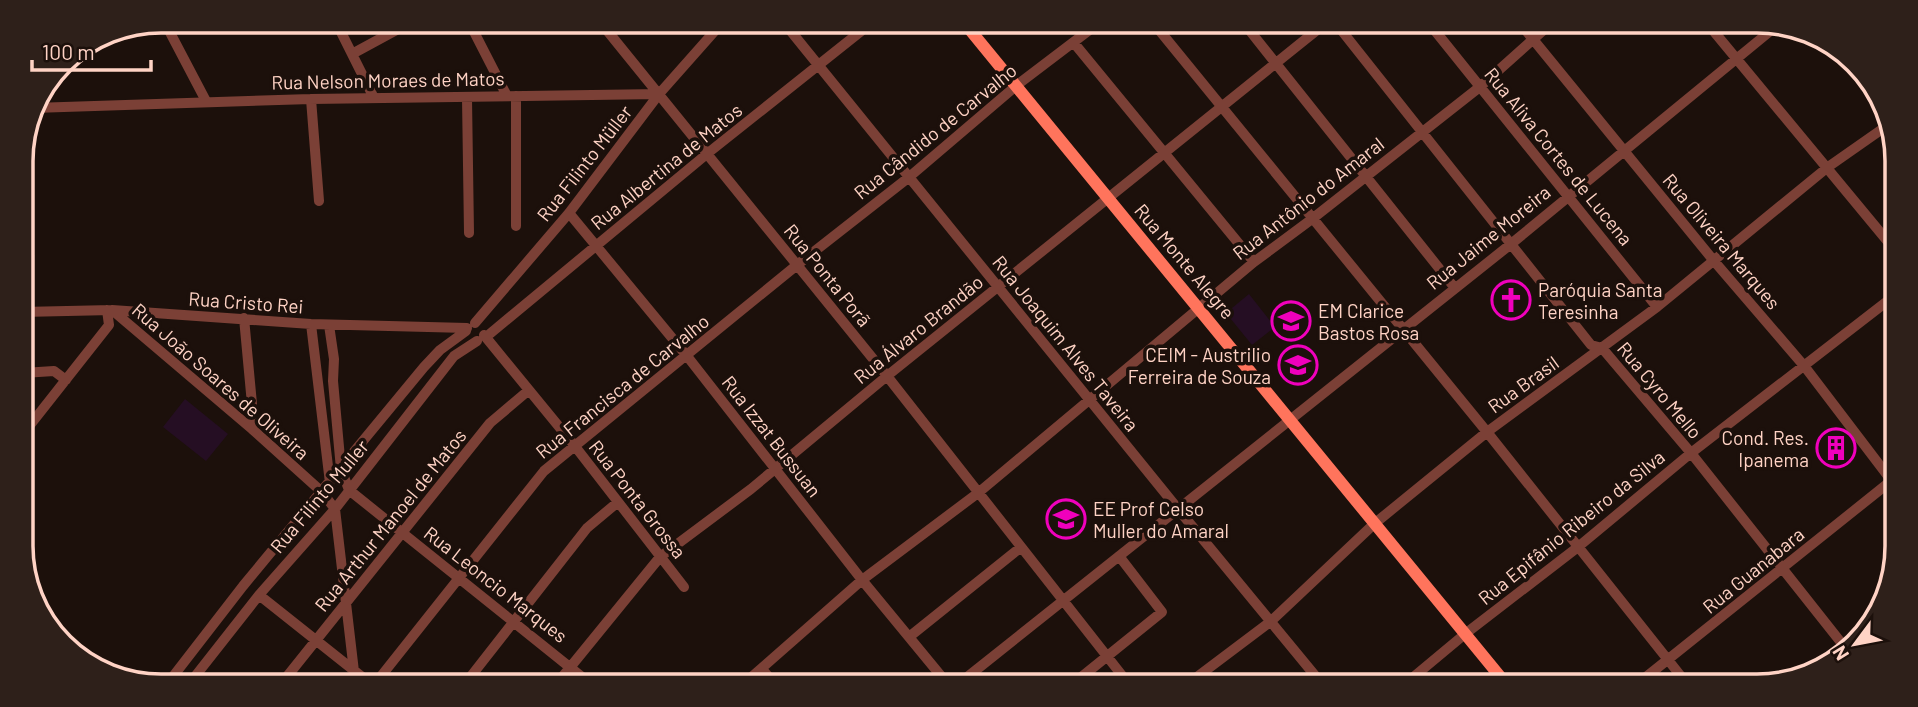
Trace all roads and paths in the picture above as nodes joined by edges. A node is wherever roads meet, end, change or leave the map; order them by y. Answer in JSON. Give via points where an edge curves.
{"nodes":[{"id":1,"x":170,"y":33,"type":"edge"},
{"id":2,"x":342,"y":33,"type":"edge"},
{"id":3,"x":391,"y":33,"type":"edge"},
{"id":4,"x":475,"y":33,"type":"edge"},
{"id":5,"x":609,"y":33,"type":"edge"},
{"id":6,"x":712,"y":33,"type":"edge"},
{"id":7,"x":792,"y":33,"type":"edge"},
{"id":8,"x":859,"y":33,"type":"edge"},
{"id":9,"x":973,"y":33,"type":"edge"},
{"id":10,"x":1086,"y":33,"type":"edge"},
{"id":11,"x":1161,"y":33,"type":"edge"},
{"id":12,"x":1252,"y":33,"type":"edge"},
{"id":13,"x":1314,"y":33,"type":"edge"},
{"id":14,"x":1343,"y":33,"type":"edge"},
{"id":15,"x":1437,"y":33,"type":"edge"},
{"id":16,"x":1528,"y":33,"type":"edge"},
{"id":17,"x":1539,"y":33,"type":"edge"},
{"id":18,"x":1715,"y":33,"type":"edge"},
{"id":19,"x":1766,"y":34,"type":"edge"},
{"id":20,"x":1532,"y":38,"type":"junction"},
{"id":21,"x":1074,"y":43,"type":"junction"},
{"id":22,"x":352,"y":54,"type":"junction"},
{"id":23,"x":1736,"y":59,"type":"junction"},
{"id":24,"x":1277,"y":64,"type":"junction"},
{"id":25,"x":818,"y":66,"type":"junction"},
{"id":26,"x":1017,"y":85,"type":"junction"},
{"id":27,"x":1481,"y":86,"type":"junction"},
{"id":28,"x":659,"y":94,"type":"junction"},
{"id":29,"x":512,"y":96,"type":"junction"},
{"id":30,"x":374,"y":98,"type":"junction"},
{"id":31,"x":467,"y":98,"type":"junction"},
{"id":32,"x":311,"y":99,"type":"junction"},
{"id":33,"x":206,"y":101,"type":"junction"},
{"id":34,"x":1221,"y":107,"type":"junction"},
{"id":35,"x":45,"y":108,"type":"edge"},
{"id":36,"x":1881,"y":130,"type":"edge"},
{"id":37,"x":1420,"y":132,"type":"junction"},
{"id":38,"x":1623,"y":150,"type":"junction"},
{"id":39,"x":708,"y":153,"type":"junction"},
{"id":40,"x":1164,"y":154,"type":"junction"},
{"id":41,"x":1828,"y":167,"type":"junction"},
{"id":42,"x":1366,"y":176,"type":"junction"},
{"id":43,"x":908,"y":178,"type":"junction"},
{"id":44,"x":1568,"y":196,"type":"junction"},
{"id":45,"x":1109,"y":199,"type":"junction"},
{"id":46,"x":319,"y":201,"type":"dead end"},
{"id":47,"x":569,"y":214,"type":"junction"},
{"id":48,"x":1312,"y":219,"type":"junction"},
{"id":49,"x":516,"y":226,"type":"dead end"},
{"id":50,"x":468,"y":233,"type":"dead end"},
{"id":51,"x":1885,"y":238,"type":"edge"},
{"id":52,"x":1511,"y":244,"type":"junction"},
{"id":53,"x":597,"y":246,"type":"junction"},
{"id":54,"x":1714,"y":261,"type":"junction"},
{"id":55,"x":1254,"y":262,"type":"junction"},
{"id":56,"x":797,"y":265,"type":"junction"},
{"id":57,"x":998,"y":287,"type":"junction"},
{"id":58,"x":1454,"y":287,"type":"junction"},
{"id":59,"x":1885,"y":303,"type":"edge"},
{"id":60,"x":1657,"y":307,"type":"junction"},
{"id":61,"x":1200,"y":308,"type":"junction"},
{"id":62,"x":109,"y":310,"type":"junction"},
{"id":63,"x":34,"y":312,"type":"edge"},
{"id":64,"x":244,"y":318,"type":"junction"},
{"id":65,"x":311,"y":324,"type":"junction"},
{"id":66,"x":329,"y":325,"type":"junction"},
{"id":67,"x":470,"y":328,"type":"junction"},
{"id":68,"x":1402,"y":330,"type":"junction"},
{"id":69,"x":482,"y":338,"type":"junction"},
{"id":70,"x":1602,"y":348,"type":"junction"},
{"id":71,"x":687,"y":356,"type":"junction"},
{"id":72,"x":1805,"y":367,"type":"junction"},
{"id":73,"x":33,"y":372,"type":"edge"},
{"id":74,"x":887,"y":376,"type":"junction"},
{"id":75,"x":66,"y":380,"type":"junction"},
{"id":76,"x":529,"y":390,"type":"junction"},
{"id":77,"x":1089,"y":399,"type":"junction"},
{"id":78,"x":1292,"y":420,"type":"junction"},
{"id":79,"x":33,"y":422,"type":"edge"},
{"id":80,"x":252,"y":429,"type":"junction"},
{"id":81,"x":1487,"y":432,"type":"junction"},
{"id":82,"x":574,"y":445,"type":"junction"},
{"id":83,"x":1691,"y":453,"type":"junction"},
{"id":84,"x":341,"y":469,"type":"junction"},
{"id":85,"x":776,"y":469,"type":"junction"},
{"id":86,"x":1885,"y":473,"type":"edge"},
{"id":87,"x":330,"y":483,"type":"junction"},
{"id":88,"x":1885,"y":486,"type":"edge"},
{"id":89,"x":349,"y":490,"type":"junction"},
{"id":90,"x":322,"y":492,"type":"junction"},
{"id":91,"x":978,"y":492,"type":"junction"},
{"id":92,"x":618,"y":502,"type":"junction"},
{"id":93,"x":335,"y":509,"type":"junction"},
{"id":94,"x":1178,"y":509,"type":"junction"},
{"id":95,"x":1374,"y":524,"type":"junction"},
{"id":96,"x":403,"y":533,"type":"junction"},
{"id":97,"x":1578,"y":547,"type":"junction"},
{"id":98,"x":1020,"y":548,"type":"junction"},
{"id":99,"x":660,"y":556,"type":"junction"},
{"id":100,"x":1119,"y":556,"type":"junction"},
{"id":101,"x":1781,"y":569,"type":"junction"},
{"id":102,"x":458,"y":576,"type":"junction"},
{"id":103,"x":862,"y":580,"type":"junction"},
{"id":104,"x":684,"y":587,"type":"dead end"},
{"id":105,"x":259,"y":595,"type":"junction"},
{"id":106,"x":348,"y":602,"type":"junction"},
{"id":107,"x":1063,"y":602,"type":"junction"},
{"id":108,"x":1820,"y":617,"type":"edge"},
{"id":109,"x":515,"y":622,"type":"junction"},
{"id":110,"x":1270,"y":622,"type":"junction"},
{"id":111,"x":1465,"y":634,"type":"junction"},
{"id":112,"x":909,"y":637,"type":"junction"},
{"id":113,"x":317,"y":639,"type":"junction"},
{"id":114,"x":1107,"y":656,"type":"junction"},
{"id":115,"x":1668,"y":661,"type":"junction"},
{"id":116,"x":570,"y":665,"type":"junction"},
{"id":117,"x":762,"y":669,"type":"junction"},
{"id":118,"x":972,"y":673,"type":"edge"},
{"id":119,"x":1086,"y":673,"type":"edge"},
{"id":120,"x":1121,"y":673,"type":"edge"},
{"id":121,"x":1202,"y":673,"type":"edge"},
{"id":122,"x":1313,"y":673,"type":"edge"},
{"id":123,"x":1418,"y":673,"type":"edge"},
{"id":124,"x":1497,"y":673,"type":"edge"},
{"id":125,"x":1652,"y":673,"type":"edge"},
{"id":126,"x":1678,"y":673,"type":"edge"},
{"id":127,"x":175,"y":674,"type":"edge"},
{"id":128,"x":197,"y":674,"type":"edge"},
{"id":129,"x":289,"y":674,"type":"edge"},
{"id":130,"x":354,"y":674,"type":"edge"},
{"id":131,"x":355,"y":674,"type":"edge"},
{"id":132,"x":383,"y":674,"type":"edge"},
{"id":133,"x":473,"y":674,"type":"edge"},
{"id":134,"x":563,"y":674,"type":"edge"},
{"id":135,"x":579,"y":674,"type":"edge"},
{"id":136,"x":756,"y":674,"type":"edge"},
{"id":137,"x":766,"y":674,"type":"edge"},
{"id":138,"x":936,"y":674,"type":"edge"}],
"edges":[{"from":1,"to":33,"type":"street"},
{"from":2,"to":22,"type":"street"},
{"from":3,"to":22,"type":"street"},
{"from":4,"to":29,"type":"street"},
{"from":5,"to":28,"type":"street","name":"Rua Ponta Porã"},
{"from":6,"to":28,"type":"street","name":"Rua Filinto Müller"},
{"from":7,"to":25,"type":"street","name":"Rua Joaquim Alves Taveira"},
{"from":8,"to":25,"type":"street","name":"Rua Albertina de Matos"},
{"from":9,"to":26,"type":"street","name":"Rua Monte Alegre"},
{"from":10,"to":21,"type":"street","name":"Rua Cândido de Carvalho"},
{"from":11,"to":34,"type":"street"},
{"from":12,"to":24,"type":"street"},
{"from":13,"to":24,"type":"street","name":"Rua Álvaro Brandão"},
{"from":14,"to":37,"type":"street","name":"Rua Cyro Mello"},
{"from":15,"to":27,"type":"street","name":"Rua Aliva Cortes de Lucena"},
{"from":16,"to":20,"type":"street","name":"Rua Oliveira Marques"},
{"from":17,"to":20,"type":"street","name":"Rua Antônio do Amaral"},
{"from":18,"to":23,"type":"street"},
{"from":19,"to":23,"type":"street","name":"Rua Jaime Moreira"},
{"from":20,"to":27,"type":"street","name":"Rua Antônio do Amaral"},
{"from":20,"to":38,"type":"street","name":"Rua Oliveira Marques"},
{"from":21,"to":26,"type":"street","name":"Rua Cândido de Carvalho"},
{"from":21,"to":40,"type":"street"},
{"from":22,"to":30,"type":"street"},
{"from":23,"to":38,"type":"street","name":"Rua Jaime Moreira"},
{"from":23,"to":41,"type":"street"},
{"from":24,"to":34,"type":"street","name":"Rua Álvaro Brandão"},
{"from":24,"to":42,"type":"street"},
{"from":25,"to":39,"type":"street","name":"Rua Albertina de Matos"},
{"from":25,"to":43,"type":"street","name":"Rua Joaquim Alves Taveira"},
{"from":26,"to":43,"type":"street","name":"Rua Cândido de Carvalho"},
{"from":26,"to":45,"type":"street","name":"Rua Monte Alegre"},
{"from":27,"to":37,"type":"street","name":"Rua Antônio do Amaral"},
{"from":27,"to":44,"type":"street","name":"Rua Aliva Cortes de Lucena"},
{"from":28,"to":29,"type":"street","name":"Rua Nelson Moraes de Matos"},
{"from":28,"to":39,"type":"street","name":"Rua Ponta Porã"},
{"from":28,"to":47,"type":"street","name":"Rua Filinto Müller"},
{"from":29,"to":31,"type":"street","name":"Rua Nelson Moraes de Matos"},
{"from":29,"to":49,"type":"street"},
{"from":30,"to":31,"type":"street","name":"Rua Nelson Moraes de Matos"},
{"from":30,"to":32,"type":"street","name":"Rua Nelson Moraes de Matos"},
{"from":31,"to":50,"type":"street"},
{"from":32,"to":33,"type":"street","name":"Rua Nelson Moraes de Matos"},
{"from":32,"to":46,"type":"street"},
{"from":33,"to":35,"type":"street","name":"Rua Nelson Moraes de Matos"},
{"from":34,"to":40,"type":"street","name":"Rua Álvaro Brandão"},
{"from":34,"to":48,"type":"street"},
{"from":36,"to":41,"type":"street","name":"Rua Brasil"},
{"from":37,"to":42,"type":"street","name":"Rua Antônio do Amaral"},
{"from":37,"to":52,"type":"street","name":"Rua Cyro Mello"},
{"from":38,"to":44,"type":"street","name":"Rua Jaime Moreira"},
{"from":38,"to":54,"type":"street","name":"Rua Oliveira Marques"},
{"from":39,"to":53,"type":"street","name":"Rua Albertina de Matos"},
{"from":39,"to":56,"type":"street","name":"Rua Ponta Porã"},
{"from":40,"to":45,"type":"street","name":"Rua Álvaro Brandão"},
{"from":40,"to":55,"type":"street"},
{"from":41,"to":51,"type":"street"},
{"from":41,"to":54,"type":"street","name":"Rua Brasil"},
{"from":42,"to":48,"type":"street","name":"Rua Antônio do Amaral"},
{"from":42,"to":58,"type":"street"},
{"from":43,"to":56,"type":"street","name":"Rua Cândido de Carvalho"},
{"from":43,"to":57,"type":"street","name":"Rua Joaquim Alves Taveira"},
{"from":44,"to":52,"type":"street","name":"Rua Jaime Moreira"},
{"from":44,"to":60,"type":"street","name":"Rua Aliva Cortes de Lucena"},
{"from":45,"to":57,"type":"street","name":"Rua Álvaro Brandão"},
{"from":45,"to":61,"type":"street","name":"Rua Monte Alegre"},
{"from":47,"to":53,"type":"street","name":"Rua Izzat Bussuan"},
{"from":47,"to":67,"type":"street","name":"Rua Filinto Müller"},
{"from":48,"to":55,"type":"street","name":"Rua Antônio do Amaral"},
{"from":48,"to":68,"type":"street"},
{"from":52,"to":58,"type":"street","name":"Rua Jaime Moreira"},
{"from":52,"to":70,"type":"street","name":"Rua Cyro Mello","via":[[1591,345]]},
{"from":53,"to":69,"type":"street","name":"Rua Albertina de Matos"},
{"from":53,"to":71,"type":"street","name":"Rua Izzat Bussuan"},
{"from":54,"to":60,"type":"street","name":"Rua Brasil"},
{"from":54,"to":72,"type":"street","name":"Rua Oliveira Marques"},
{"from":55,"to":61,"type":"street","name":"Rua Antônio do Amaral"},
{"from":56,"to":71,"type":"street","name":"Rua Francisca de Carvalho"},
{"from":56,"to":74,"type":"street","name":"Rua Ponta Porã"},
{"from":57,"to":74,"type":"street","name":"Rua Álvaro Brandão"},
{"from":57,"to":77,"type":"street","name":"Rua Joaquim Alves Taveira"},
{"from":58,"to":68,"type":"street","name":"Rua Jaime Moreira"},
{"from":59,"to":72,"type":"street","name":"Rua Epifânio Ribeiro da Silva"},
{"from":60,"to":70,"type":"street","name":"Rua Brasil"},
{"from":61,"to":77,"type":"street","name":"Rua Antônio do Amaral"},
{"from":61,"to":78,"type":"street","name":"Rua Monte Alegre"},
{"from":62,"to":63,"type":"street","name":"Rua Cristo Rei"},
{"from":62,"to":64,"type":"street","name":"Rua Cristo Rei"},
{"from":62,"to":75,"type":"street","via":[[109,325]]},
{"from":62,"to":80,"type":"street","name":"Rua João Soares de Oliveira"},
{"from":64,"to":65,"type":"street","name":"Rua Cristo Rei"},
{"from":64,"to":80,"type":"street"},
{"from":65,"to":66,"type":"street","name":"Rua Cristo Rei"},
{"from":65,"to":87,"type":"street"},
{"from":66,"to":67,"type":"street","name":"Rua Cristo Rei"},
{"from":66,"to":84,"type":"street"},
{"from":67,"to":69,"type":"street","name":"Rua Ponta Grossa","via":[[483,328]]},
{"from":67,"to":69,"type":"street","name":"Rua Ponta Grossa","via":[[468,338]]},
{"from":67,"to":84,"type":"street","name":"Rua Filinto Müller","via":[[424,367]]},
{"from":68,"to":78,"type":"street","name":"Rua Jaime Moreira"},
{"from":68,"to":81,"type":"street"},
{"from":69,"to":76,"type":"street","name":"Rua Ponta Grossa"},
{"from":69,"to":89,"type":"street","name":"Rua Filinto Muller","via":[[454,356]]},
{"from":70,"to":81,"type":"street","name":"Rua Brasil"},
{"from":70,"to":83,"type":"street","name":"Rua Cyro Mello"},
{"from":71,"to":82,"type":"street","name":"Rua Francisca de Carvalho"},
{"from":71,"to":85,"type":"street","name":"Rua Izzat Bussuan"},
{"from":72,"to":83,"type":"street","name":"Rua Epifânio Ribeiro da Silva"},
{"from":72,"to":86,"type":"street","name":"Rua Oliveira Marques"},
{"from":73,"to":75,"type":"street","via":[[54,371]]},
{"from":74,"to":85,"type":"street","name":"Rua Álvaro Brandão"},
{"from":74,"to":91,"type":"street","name":"Rua Ponta Porã"},
{"from":75,"to":79,"type":"street"},
{"from":76,"to":82,"type":"street","name":"Rua Ponta Grossa"},
{"from":76,"to":96,"type":"street","name":"Rua Arthur Manoel de Matos","via":[[490,423]]},
{"from":77,"to":91,"type":"street","name":"Rua Antônio do Amaral"},
{"from":77,"to":94,"type":"street","name":"Rua Joaquim Alves Taveira"},
{"from":78,"to":94,"type":"street","name":"Rua Jaime Moreira"},
{"from":78,"to":95,"type":"street","name":"Rua Monte Alegre"},
{"from":80,"to":90,"type":"street","name":"Rua João Soares de Oliveira"},
{"from":81,"to":95,"type":"street","name":"Rua Brasil"},
{"from":81,"to":97,"type":"street"},
{"from":82,"to":92,"type":"street","name":"Rua Ponta Grossa"},
{"from":82,"to":102,"type":"street","name":"Rua Francisca de Carvalho","via":[[544,471]]},
{"from":83,"to":97,"type":"street","name":"Rua Epifânio Ribeiro da Silva"},
{"from":83,"to":101,"type":"street","name":"Rua Cyro Mello"},
{"from":84,"to":87,"type":"street","name":"Rua Filinto Müller"},
{"from":84,"to":89,"type":"street"},
{"from":85,"to":99,"type":"street","name":"Rua Álvaro Brandão"},
{"from":85,"to":103,"type":"street","name":"Rua Izzat Bussuan"},
{"from":87,"to":90,"type":"street","name":"Rua Filinto Müller"},
{"from":88,"to":101,"type":"street","name":"Rua Guanabara"},
{"from":89,"to":93,"type":"street","name":"Rua Filinto Muller"},
{"from":89,"to":96,"type":"street","name":"Rua Leoncio Marques"},
{"from":90,"to":93,"type":"street","name":"Rua João Soares de Oliveira"},
{"from":90,"to":127,"type":"street","name":"Rua Filinto Müller"},
{"from":91,"to":98,"type":"street","name":"Rua Ponta Porã"},
{"from":91,"to":103,"type":"street","name":"Rua Antônio do Amaral"},
{"from":92,"to":99,"type":"street","name":"Rua Ponta Grossa"},
{"from":92,"to":109,"type":"street","via":[[587,528]]},
{"from":93,"to":105,"type":"street","name":"Rua Filinto Muller"},
{"from":93,"to":106,"type":"street"},
{"from":94,"to":100,"type":"street","name":"Rua Jaime Moreira"},
{"from":94,"to":110,"type":"street","name":"Rua Joaquim Alves Taveira"},
{"from":95,"to":110,"type":"street","name":"Rua Brasil"},
{"from":95,"to":111,"type":"street","name":"Rua Monte Alegre"},
{"from":96,"to":102,"type":"street","name":"Rua Leoncio Marques"},
{"from":96,"to":106,"type":"street","name":"Rua Arthur Manoel de Matos"},
{"from":97,"to":111,"type":"street","name":"Rua Epifânio Ribeiro da Silva"},
{"from":97,"to":115,"type":"street"},
{"from":98,"to":107,"type":"street","name":"Rua Ponta Porã"},
{"from":98,"to":112,"type":"street"},
{"from":99,"to":104,"type":"street","name":"Rua Ponta Grossa"},
{"from":99,"to":116,"type":"street","name":"Rua Álvaro Brandão"},
{"from":100,"to":107,"type":"street","name":"Rua Jaime Moreira"},
{"from":100,"to":114,"type":"street","via":[[1162,612]]},
{"from":101,"to":108,"type":"street","name":"Rua Cyro Mello"},
{"from":101,"to":115,"type":"street","name":"Rua Guanabara"},
{"from":102,"to":109,"type":"street","name":"Rua Leoncio Marques"},
{"from":102,"to":132,"type":"street","name":"Rua Francisca de Carvalho"},
{"from":103,"to":112,"type":"street","name":"Rua Izzat Bussuan"},
{"from":103,"to":117,"type":"street","name":"Rua Antônio do Amaral"},
{"from":105,"to":113,"type":"street"},
{"from":105,"to":128,"type":"street","name":"Rua Filinto Muller"},
{"from":106,"to":113,"type":"street","name":"Rua Arthur Manoel de Matos"},
{"from":106,"to":131,"type":"street"},
{"from":107,"to":114,"type":"street","name":"Rua Ponta Porã"},
{"from":107,"to":118,"type":"street","name":"Rua Jaime Moreira"},
{"from":109,"to":116,"type":"street","name":"Rua Leoncio Marques"},
{"from":109,"to":133,"type":"street"},
{"from":110,"to":121,"type":"street","name":"Rua Brasil"},
{"from":110,"to":122,"type":"street","name":"Rua Joaquim Alves Taveira"},
{"from":111,"to":123,"type":"street","name":"Rua Epifânio Ribeiro da Silva"},
{"from":111,"to":124,"type":"street","name":"Rua Monte Alegre"},
{"from":112,"to":138,"type":"street","name":"Rua Izzat Bussuan"},
{"from":113,"to":129,"type":"street","name":"Rua Arthur Manoel de Matos"},
{"from":113,"to":130,"type":"street"},
{"from":114,"to":119,"type":"street"},
{"from":114,"to":120,"type":"street","name":"Rua Ponta Porã"},
{"from":115,"to":125,"type":"street","name":"Rua Guanabara"},
{"from":115,"to":126,"type":"street"},
{"from":116,"to":134,"type":"street","name":"Rua Álvaro Brandão"},
{"from":116,"to":135,"type":"street","name":"Rua Leoncio Marques"},
{"from":117,"to":136,"type":"street","name":"Rua Antônio do Amaral"},
{"from":117,"to":137,"type":"street"}]}
